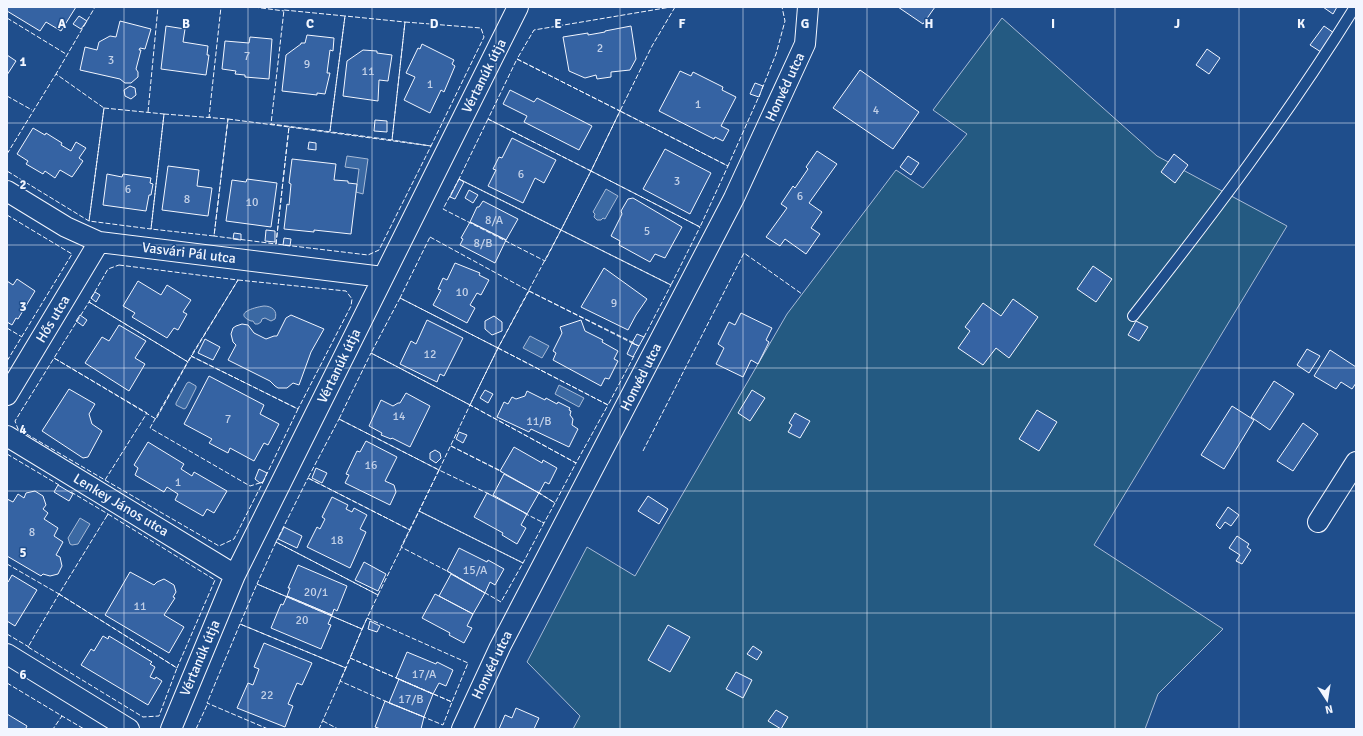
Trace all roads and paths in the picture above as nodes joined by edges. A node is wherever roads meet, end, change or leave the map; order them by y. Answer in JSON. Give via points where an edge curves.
{"nodes":[{"id":1,"x":512,"y":7,"type":"edge"},
{"id":2,"x":518,"y":7,"type":"edge"},
{"id":3,"x":522,"y":7,"type":"edge"},
{"id":4,"x":1355,"y":7,"type":"edge"},
{"id":5,"x":808,"y":14,"type":"edge"},
{"id":6,"x":7,"y":191,"type":"edge"},
{"id":7,"x":100,"y":242,"type":"junction"},
{"id":8,"x":383,"y":277,"type":"junction"},
{"id":9,"x":1133,"y":316,"type":"dead end"},
{"id":10,"x":7,"y":395,"type":"edge"},
{"id":11,"x":7,"y":436,"type":"edge"},
{"id":12,"x":1356,"y":462,"type":"edge"},
{"id":13,"x":1318,"y":522,"type":"dead end"},
{"id":14,"x":235,"y":575,"type":"junction"},
{"id":15,"x":7,"y":654,"type":"edge"},
{"id":16,"x":129,"y":729,"type":"edge"},
{"id":17,"x":171,"y":729,"type":"edge"},
{"id":18,"x":462,"y":729,"type":"edge"}],
"edges":[{"from":1,"to":2,"type":"street"},
{"from":2,"to":3,"type":"street"},
{"from":2,"to":8,"type":"street","name":"Vértanúk útja"},
{"from":4,"to":9,"type":"lane","via":[[1325,56],[1226,196]]},
{"from":5,"to":18,"type":"street","name":"Honvéd utca","via":[[805,44],[800,57],[734,198],[500,647]]},
{"from":6,"to":7,"type":"street","name":"Vasvári Pál utca","via":[[66,227]]},
{"from":7,"to":8,"type":"street","name":"Vasvári Pál utca"},
{"from":7,"to":10,"type":"street","name":"Hős utca"},
{"from":8,"to":14,"type":"street","name":"Vértanúk útja"},
{"from":11,"to":14,"type":"street","name":"Lenkey János utca"},
{"from":12,"to":13,"type":"street"},
{"from":14,"to":17,"type":"street","name":"Vértanúk útja"},
{"from":15,"to":16,"type":"street"}]}
